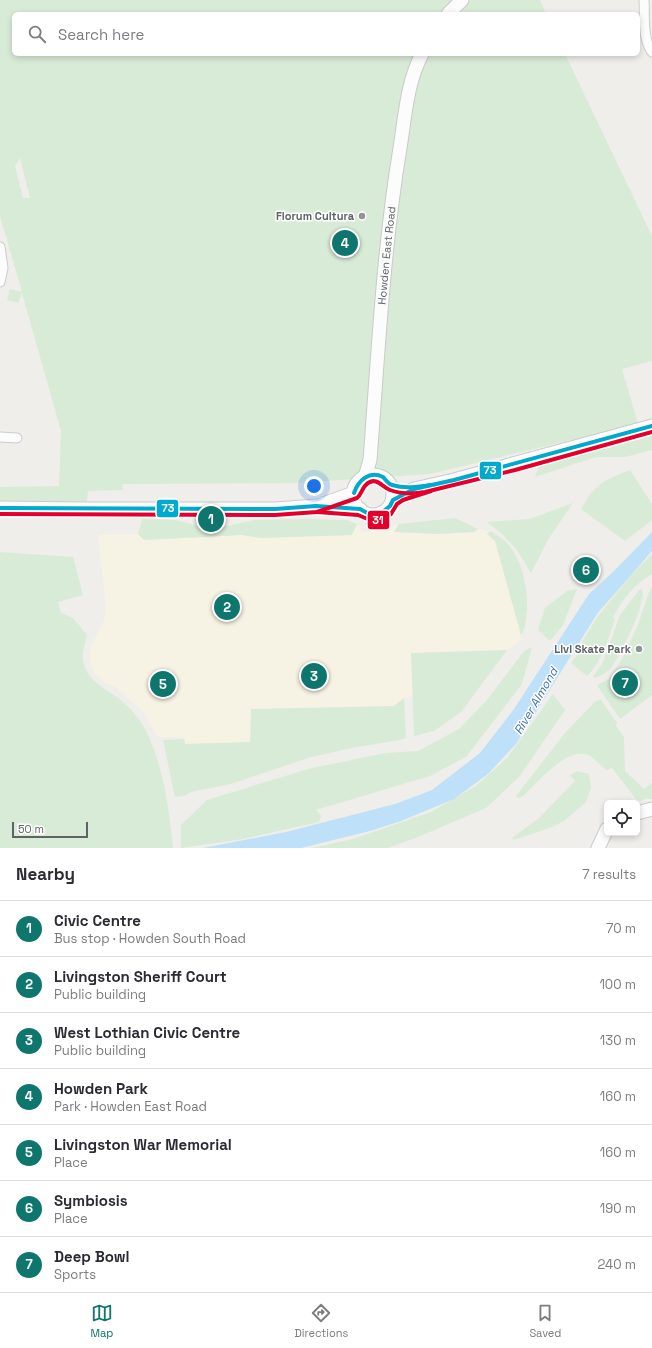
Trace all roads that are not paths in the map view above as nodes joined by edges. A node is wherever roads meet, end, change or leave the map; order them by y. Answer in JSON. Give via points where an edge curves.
{"nodes":[{"id":1,"x":462,"y":0,"type":"edge"},
{"id":2,"x":644,"y":0,"type":"edge"},
{"id":3,"x":450,"y":12,"type":"edge"},
{"id":4,"x":648,"y":31,"type":"edge"},
{"id":5,"x":652,"y":52,"type":"edge"},
{"id":6,"x":421,"y":56,"type":"edge"},
{"id":7,"x":0,"y":247,"type":"edge"},
{"id":8,"x":0,"y":282,"type":"edge"},
{"id":9,"x":652,"y":426,"type":"edge"},
{"id":10,"x":0,"y":437,"type":"edge"},
{"id":11,"x":17,"y":438,"type":"dead end"},
{"id":12,"x":371,"y":476,"type":"junction"},
{"id":13,"x":390,"y":484,"type":"junction"},
{"id":14,"x":414,"y":488,"type":"junction"},
{"id":15,"x":354,"y":493,"type":"junction"},
{"id":16,"x":393,"y":500,"type":"junction"},
{"id":17,"x":316,"y":506,"type":"junction"},
{"id":18,"x":0,"y":508,"type":"edge"},
{"id":19,"x":360,"y":509,"type":"junction"},
{"id":20,"x":652,"y":809,"type":"edge"},
{"id":21,"x":640,"y":812,"type":"edge"}],
"edges":[{"from":1,"to":3,"type":"main road"},
{"from":2,"to":4,"type":"street"},
{"from":4,"to":5,"type":"street","via":[[647,45]]},
{"from":6,"to":12,"type":"main road","name":"Howden East Road","via":[[408,95],[393,192],[370,460]]},
{"from":7,"to":8,"type":"street","via":[[3,268]]},
{"from":9,"to":14,"type":"main road","via":[[454,480]]},
{"from":10,"to":11,"type":"street"},
{"from":12,"to":13,"type":"main road","via":[[382,477]]},
{"from":12,"to":15,"type":"main road","via":[[357,484]]},
{"from":13,"to":14,"type":"main road"},
{"from":13,"to":16,"type":"main road"},
{"from":14,"to":16,"type":"main road"},
{"from":15,"to":17,"type":"main road"},
{"from":15,"to":19,"type":"main road"},
{"from":16,"to":19,"type":"main road","via":[[380,514],[369,514]]},
{"from":17,"to":18,"type":"main road","via":[[275,509]]},
{"from":17,"to":19,"type":"main road"},
{"from":20,"to":21,"type":"main road"}]}
